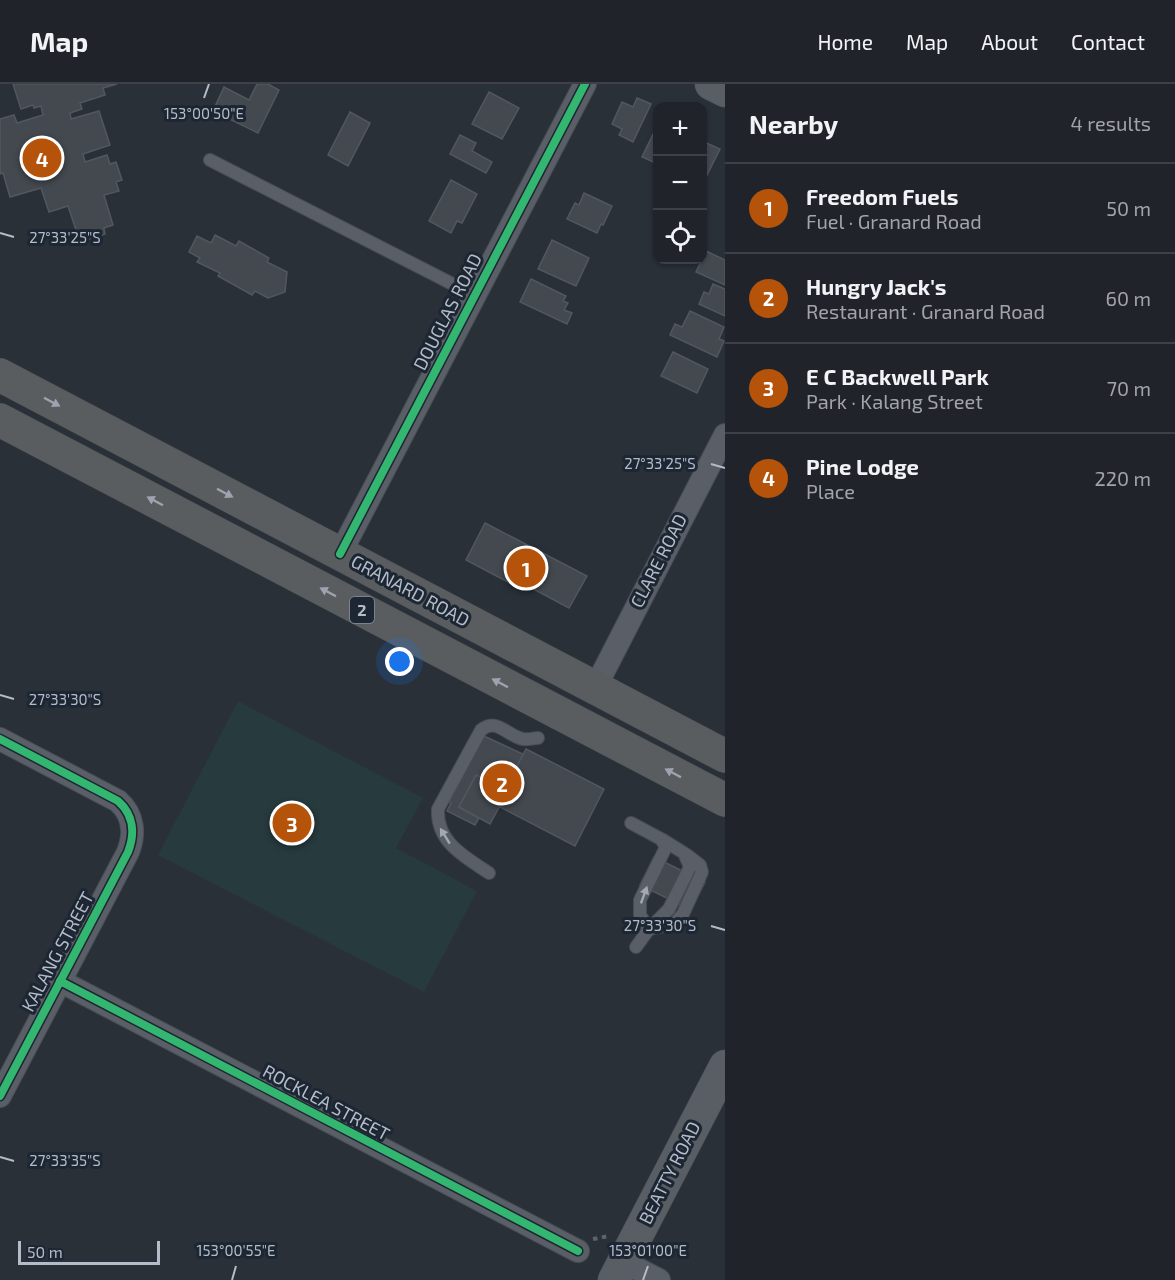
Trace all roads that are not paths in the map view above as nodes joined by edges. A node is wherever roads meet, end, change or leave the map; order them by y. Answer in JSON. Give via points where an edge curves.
{"nodes":[{"id":1,"x":585,"y":84,"type":"edge"},
{"id":2,"x":210,"y":160,"type":"dead end"},
{"id":3,"x":474,"y":295,"type":"junction"},
{"id":4,"x":0,"y":375,"type":"edge"},
{"id":5,"x":0,"y":420,"type":"edge"},
{"id":6,"x":725,"y":435,"type":"edge"},
{"id":7,"x":340,"y":554,"type":"junction"},
{"id":8,"x":595,"y":688,"type":"junction"},
{"id":9,"x":538,"y":738,"type":"dead end"},
{"id":10,"x":0,"y":739,"type":"edge"},
{"id":11,"x":725,"y":756,"type":"edge"},
{"id":12,"x":725,"y":800,"type":"edge"},
{"id":13,"x":631,"y":823,"type":"dead end"},
{"id":14,"x":661,"y":839,"type":"junction"},
{"id":15,"x":489,"y":873,"type":"dead end"},
{"id":16,"x":649,"y":929,"type":"junction"},
{"id":17,"x":636,"y":946,"type":"dead end"},
{"id":18,"x":60,"y":981,"type":"junction"},
{"id":19,"x":8,"y":1059,"type":"edge"},
{"id":20,"x":725,"y":1066,"type":"edge"},
{"id":21,"x":0,"y":1096,"type":"edge"},
{"id":22,"x":578,"y":1251,"type":"dead end"},
{"id":23,"x":619,"y":1271,"type":"edge"},
{"id":24,"x":659,"y":1280,"type":"edge"}],
"edges":[{"from":1,"to":3,"type":"street","name":"DOUGLAS ROAD"},
{"from":2,"to":3,"type":"lane"},
{"from":3,"to":7,"type":"street","name":"DOUGLAS ROAD"},
{"from":4,"to":7,"type":"highway","name":"GRANARD ROAD","number":"2","one_way":true},
{"from":12,"to":5,"type":"highway","number":"2","one_way":true},
{"from":6,"to":8,"type":"street","name":"CLARE ROAD"},
{"from":7,"to":8,"type":"highway","name":"GRANARD ROAD","number":"2"},
{"from":8,"to":11,"type":"highway","name":"GRANARD ROAD","number":"2"},
{"from":15,"to":9,"type":"lane","one_way":true,"via":[[454,849],[442,834],[438,809],[481,730],[488,725],[523,739]]},
{"from":10,"to":18,"type":"street","name":"KALANG STREET","via":[[118,801],[131,820],[133,836],[128,852]]},
{"from":13,"to":14,"type":"lane"},
{"from":16,"to":14,"type":"lane","one_way":true,"via":[[640,915],[640,900],[666,847]]},
{"from":14,"to":16,"type":"lane","via":[[684,853],[690,867],[669,909]]},
{"from":16,"to":17,"type":"lane"},
{"from":18,"to":19,"type":"street","name":"KALANG STREET"},
{"from":18,"to":22,"type":"street","name":"ROCKLEA STREET"},
{"from":19,"to":21,"type":"street","name":"KALANG STREET"},
{"from":20,"to":23,"type":"main road","name":"BEATTY ROAD"},
{"from":23,"to":24,"type":"street"}]}
